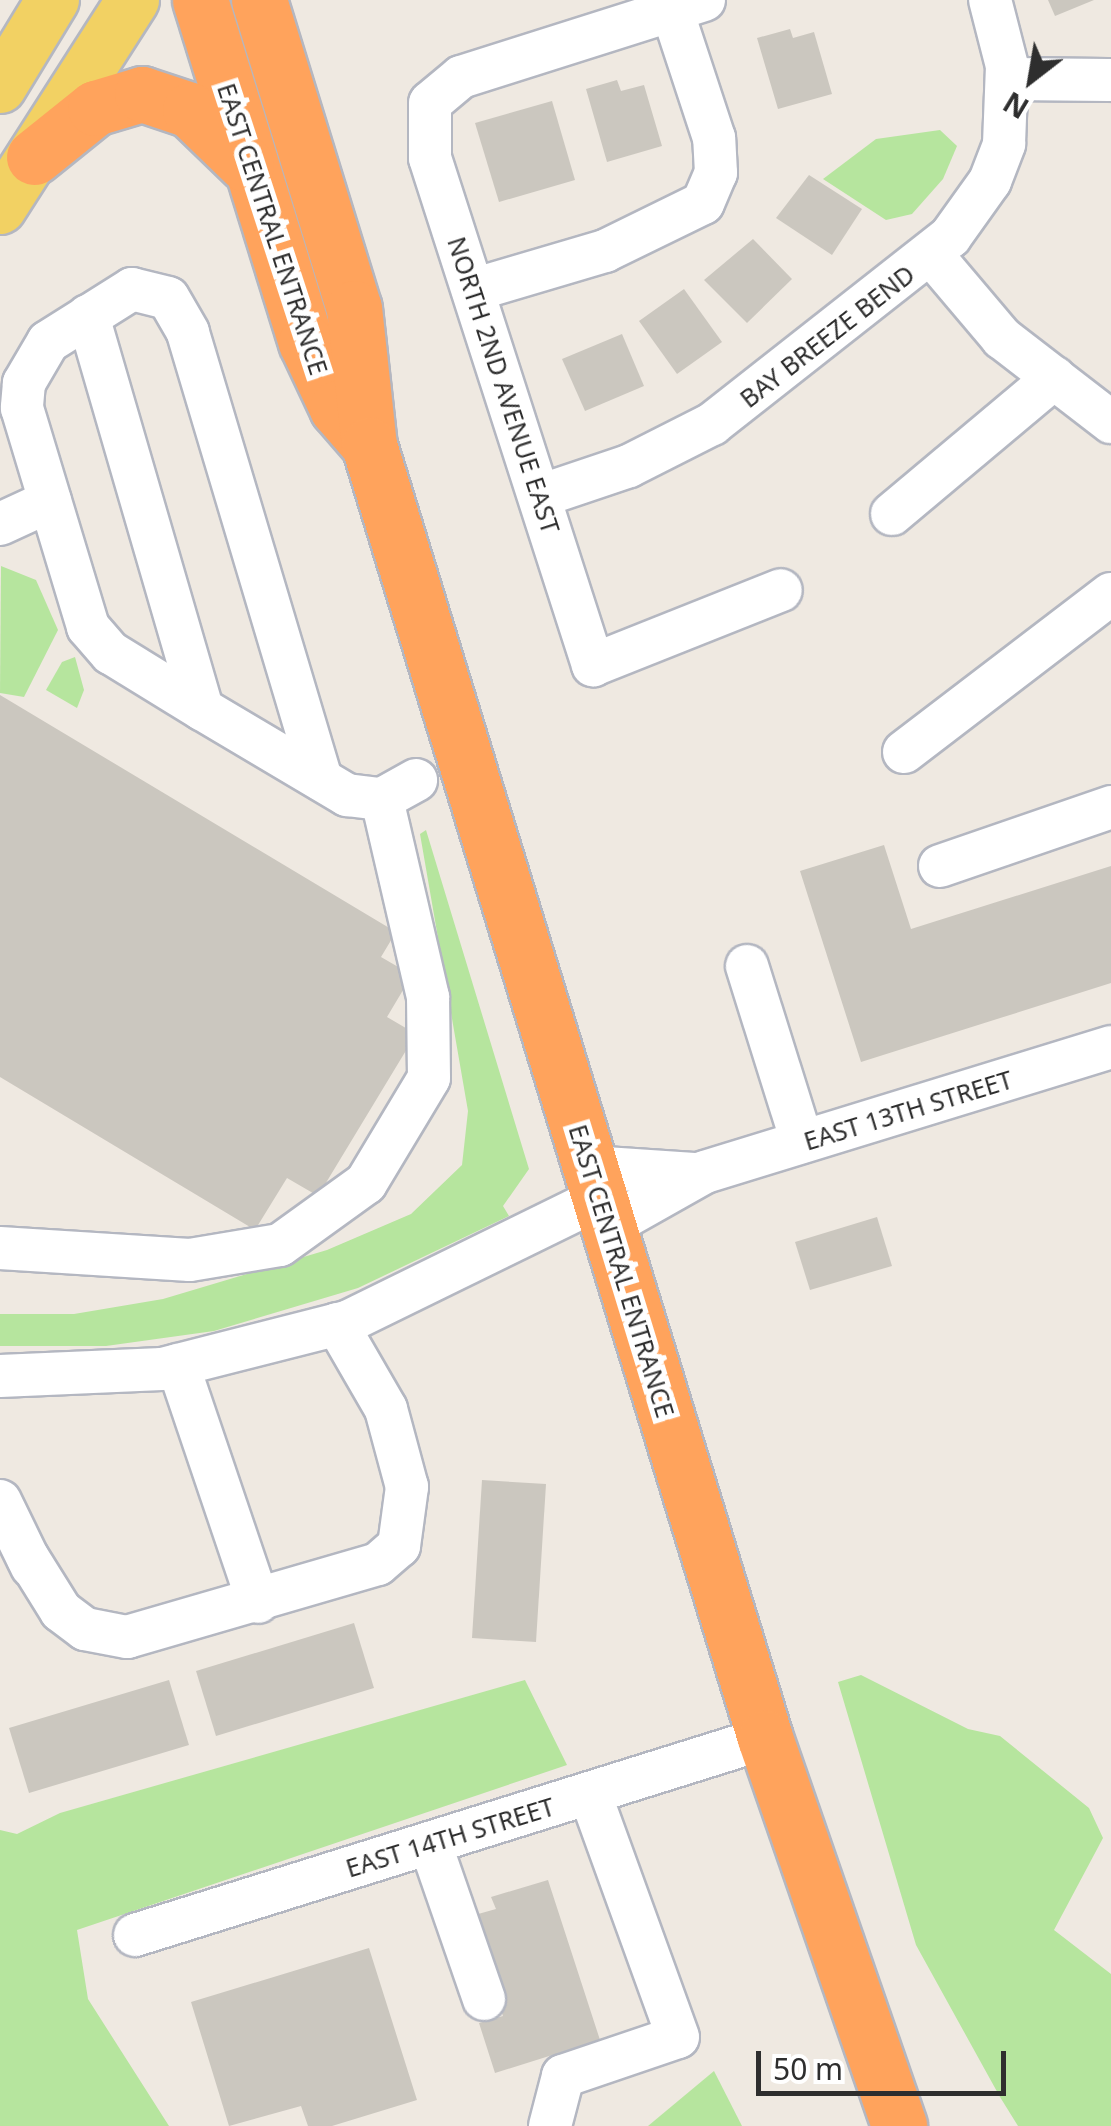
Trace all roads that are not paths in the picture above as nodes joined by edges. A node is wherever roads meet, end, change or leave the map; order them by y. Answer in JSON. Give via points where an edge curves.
{"nodes":[{"id":1,"x":53,"y":0,"type":"edge"},
{"id":2,"x":133,"y":0,"type":"edge"},
{"id":3,"x":200,"y":0,"type":"edge"},
{"id":4,"x":990,"y":0,"type":"edge"},
{"id":5,"x":688,"y":5,"type":"edge"},
{"id":6,"x":265,"y":10,"type":"edge"},
{"id":7,"x":1008,"y":80,"type":"junction"},
{"id":8,"x":1111,"y":80,"type":"edge"},
{"id":9,"x":0,"y":87,"type":"edge"},
{"id":10,"x":34,"y":157,"type":"junction"},
{"id":11,"x":252,"y":171,"type":"junction"},
{"id":12,"x":0,"y":208,"type":"edge"},
{"id":13,"x":932,"y":254,"type":"junction"},
{"id":14,"x":473,"y":290,"type":"junction"},
{"id":15,"x":88,"y":316,"type":"junction"},
{"id":16,"x":1054,"y":378,"type":"junction"},
{"id":17,"x":1111,"y":422,"type":"edge"},
{"id":18,"x":368,"y":446,"type":"junction"},
{"id":19,"x":540,"y":496,"type":"junction"},
{"id":20,"x":50,"y":501,"type":"junction"},
{"id":21,"x":892,"y":514,"type":"dead end"},
{"id":22,"x":0,"y":524,"type":"edge"},
{"id":23,"x":781,"y":590,"type":"dead end"},
{"id":24,"x":1111,"y":594,"type":"edge"},
{"id":25,"x":202,"y":709,"type":"junction"},
{"id":26,"x":904,"y":752,"type":"dead end"},
{"id":27,"x":320,"y":779,"type":"junction"},
{"id":28,"x":1111,"y":807,"type":"edge"},
{"id":29,"x":940,"y":866,"type":"dead end"},
{"id":30,"x":747,"y":966,"type":"dead end"},
{"id":31,"x":1111,"y":1047,"type":"edge"},
{"id":32,"x":802,"y":1142,"type":"junction"},
{"id":33,"x":705,"y":1172,"type":"junction"},
{"id":34,"x":600,"y":1197,"type":"junction"},
{"id":35,"x":0,"y":1248,"type":"edge"},
{"id":36,"x":337,"y":1324,"type":"junction"},
{"id":37,"x":178,"y":1365,"type":"junction"},
{"id":38,"x":0,"y":1376,"type":"edge"},
{"id":39,"x":0,"y":1501,"type":"edge"},
{"id":40,"x":258,"y":1602,"type":"junction"},
{"id":41,"x":765,"y":1738,"type":"junction"},
{"id":42,"x":590,"y":1794,"type":"junction"},
{"id":43,"x":430,"y":1844,"type":"junction"},
{"id":44,"x":135,"y":1934,"type":"dead end"},
{"id":45,"x":484,"y":1999,"type":"dead end"},
{"id":46,"x":901,"y":2115,"type":"edge"},
{"id":47,"x":550,"y":2126,"type":"edge"}],
"edges":[{"from":1,"to":9,"type":"main road"},
{"from":2,"to":10,"type":"main road"},
{"from":3,"to":11,"type":"highway","name":"EAST CENTRAL ENTRANCE"},
{"from":4,"to":7,"type":"street","name":"BAY BREEZE BEND"},
{"from":5,"to":14,"type":"street","via":[[717,158],[703,203],[605,251]]},
{"from":5,"to":14,"type":"street","name":"NORTH 2ND AVENUE EAST","via":[[461,77],[430,103],[430,158]]},
{"from":6,"to":18,"type":"highway","name":"EAST CENTRAL ENTRANCE","via":[[354,308]]},
{"from":7,"to":8,"type":"street"},
{"from":7,"to":13,"type":"street","name":"BAY BREEZE BEND","via":[[1004,144],[990,182]]},
{"from":10,"to":11,"type":"highway","via":[[95,108],[142,94],[190,110]]},
{"from":10,"to":12,"type":"main road"},
{"from":11,"to":18,"type":"highway","name":"EAST CENTRAL ENTRANCE","via":[[321,380]]},
{"from":13,"to":16,"type":"street","via":[[975,311]]},
{"from":13,"to":19,"type":"street","name":"BAY BREEZE BEND","via":[[712,424],[629,466]]},
{"from":14,"to":19,"type":"street","name":"NORTH 2ND AVENUE EAST"},
{"from":15,"to":20,"type":"street","via":[[48,342],[24,383],[22,408]]},
{"from":15,"to":25,"type":"street"},
{"from":15,"to":27,"type":"street","via":[[144,288],[178,308]]},
{"from":16,"to":17,"type":"street"},
{"from":16,"to":21,"type":"street"},
{"from":18,"to":34,"type":"highway","name":"EAST CENTRAL ENTRANCE"},
{"from":19,"to":23,"type":"street","name":"NORTH 2ND AVENUE EAST","via":[[593,665]]},
{"from":20,"to":22,"type":"street"},
{"from":20,"to":25,"type":"street","via":[[88,627],[111,653]]},
{"from":24,"to":26,"type":"street"},
{"from":25,"to":27,"type":"street"},
{"from":27,"to":35,"type":"street","via":[[347,795],[399,789],[428,997],[429,1078],[366,1184],[280,1245],[190,1260]]},
{"from":28,"to":29,"type":"street"},
{"from":30,"to":32,"type":"street"},
{"from":31,"to":32,"type":"street","name":"EAST 13TH STREET"},
{"from":32,"to":33,"type":"street","name":"EAST 13TH STREET"},
{"from":33,"to":34,"type":"street","name":"EAST 13TH STREET"},
{"from":33,"to":34,"type":"street","name":"EAST 13TH STREET","via":[[657,1177]]},
{"from":34,"to":36,"type":"street"},
{"from":34,"to":41,"type":"highway","name":"EAST CENTRAL ENTRANCE"},
{"from":36,"to":37,"type":"street"},
{"from":36,"to":40,"type":"street","via":[[386,1409],[407,1487],[398,1546],[378,1564]]},
{"from":37,"to":38,"type":"street"},
{"from":37,"to":40,"type":"street"},
{"from":39,"to":40,"type":"street","via":[[60,1611],[85,1629],[126,1638]]},
{"from":41,"to":42,"type":"street","name":"EAST 14TH STREET"},
{"from":41,"to":46,"type":"highway","name":"EAST CENTRAL ENTRANCE","via":[[846,1987]]},
{"from":42,"to":43,"type":"street","name":"EAST 14TH STREET"},
{"from":42,"to":47,"type":"street","via":[[678,2037],[563,2076]]},
{"from":43,"to":44,"type":"street","name":"EAST 14TH STREET"},
{"from":43,"to":45,"type":"street"}]}
